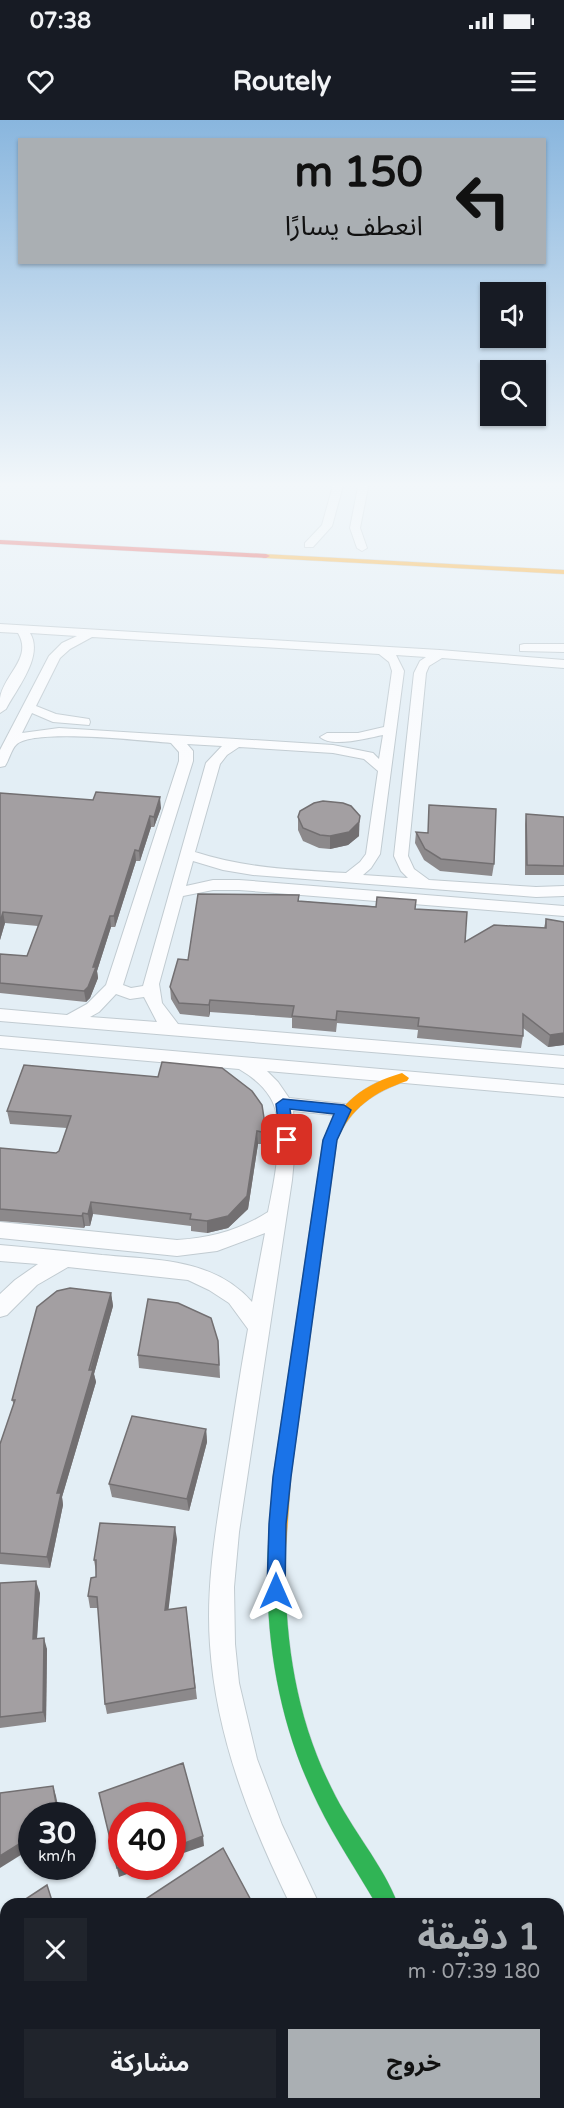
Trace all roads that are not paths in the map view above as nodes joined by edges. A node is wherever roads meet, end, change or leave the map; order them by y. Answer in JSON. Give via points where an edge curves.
{"nodes":[{"id":1,"x":0,"y":618,"type":"edge"},
{"id":2,"x":0,"y":628,"type":"edge"},
{"id":3,"x":22,"y":630,"type":"junction"},
{"id":4,"x":92,"y":634,"type":"junction"},
{"id":5,"x":196,"y":634,"type":"junction"},
{"id":6,"x":29,"y":644,"type":"junction"},
{"id":7,"x":66,"y":646,"type":"junction"},
{"id":8,"x":564,"y":648,"type":"edge"},
{"id":9,"x":382,"y":651,"type":"junction"},
{"id":10,"x":440,"y":654,"type":"junction"},
{"id":11,"x":397,"y":664,"type":"junction"},
{"id":12,"x":564,"y":664,"type":"edge"},
{"id":13,"x":424,"y":666,"type":"junction"},
{"id":14,"x":28,"y":708,"type":"junction"},
{"id":15,"x":0,"y":709,"type":"edge"},
{"id":16,"x":61,"y":726,"type":"junction"},
{"id":17,"x":390,"y":729,"type":"junction"},
{"id":18,"x":361,"y":737,"type":"junction"},
{"id":19,"x":175,"y":739,"type":"junction"},
{"id":20,"x":236,"y":742,"type":"junction"},
{"id":21,"x":10,"y":743,"type":"junction"},
{"id":22,"x":222,"y":752,"type":"junction"},
{"id":23,"x":358,"y":752,"type":"junction"},
{"id":24,"x":187,"y":754,"type":"junction"},
{"id":25,"x":0,"y":763,"type":"edge"},
{"id":26,"x":384,"y":770,"type":"junction"},
{"id":27,"x":187,"y":854,"type":"junction"},
{"id":28,"x":373,"y":854,"type":"junction"},
{"id":29,"x":401,"y":856,"type":"junction"},
{"id":30,"x":231,"y":868,"type":"junction"},
{"id":31,"x":349,"y":878,"type":"junction"},
{"id":32,"x":226,"y":884,"type":"junction"},
{"id":33,"x":425,"y":884,"type":"junction"},
{"id":34,"x":564,"y":891,"type":"edge"},
{"id":35,"x":176,"y":893,"type":"junction"},
{"id":36,"x":564,"y":911,"type":"edge"},
{"id":37,"x":114,"y":987,"type":"junction"},
{"id":38,"x":150,"y":990,"type":"junction"},
{"id":39,"x":0,"y":1015,"type":"edge"},
{"id":40,"x":69,"y":1021,"type":"junction"},
{"id":41,"x":173,"y":1029,"type":"junction"},
{"id":42,"x":0,"y":1042,"type":"edge"},
{"id":43,"x":478,"y":1055,"type":"junction"},
{"id":44,"x":564,"y":1062,"type":"edge"},
{"id":45,"x":243,"y":1064,"type":"junction"},
{"id":46,"x":402,"y":1077,"type":"junction"},
{"id":47,"x":478,"y":1084,"type":"junction"},
{"id":48,"x":564,"y":1091,"type":"edge"},
{"id":49,"x":283,"y":1104,"type":"junction"},
{"id":50,"x":344,"y":1110,"type":"junction"},
{"id":51,"x":277,"y":1216,"type":"junction"},
{"id":52,"x":0,"y":1230,"type":"edge"},
{"id":53,"x":0,"y":1252,"type":"edge"},
{"id":54,"x":68,"y":1259,"type":"junction"},
{"id":55,"x":0,"y":1309,"type":"edge"},
{"id":56,"x":258,"y":1329,"type":"junction"},
{"id":57,"x":301,"y":1898,"type":"edge"},
{"id":58,"x":384,"y":1898,"type":"edge"}],
"edges":[{"from":1,"to":5,"type":"street"},
{"from":2,"to":3,"type":"street"},
{"from":3,"to":4,"type":"street"},
{"from":3,"to":6,"type":"street"},
{"from":4,"to":5,"type":"street"},
{"from":4,"to":7,"type":"street"},
{"from":5,"to":8,"type":"street"},
{"from":5,"to":9,"type":"street"},
{"from":6,"to":7,"type":"street"},
{"from":6,"to":15,"type":"street","via":[[26,660]]},
{"from":7,"to":14,"type":"street","via":[[55,656]]},
{"from":9,"to":10,"type":"street"},
{"from":9,"to":11,"type":"street"},
{"from":10,"to":12,"type":"street"},
{"from":10,"to":13,"type":"street"},
{"from":11,"to":13,"type":"street","via":[[411,662]]},
{"from":11,"to":17,"type":"street"},
{"from":13,"to":29,"type":"street","via":[[420,673]]},
{"from":14,"to":16,"type":"street"},
{"from":14,"to":21,"type":"street"},
{"from":16,"to":18,"type":"street"},
{"from":16,"to":19,"type":"street"},
{"from":16,"to":21,"type":"street"},
{"from":17,"to":18,"type":"street"},
{"from":17,"to":26,"type":"street"},
{"from":18,"to":23,"type":"street","via":[[365,745]]},
{"from":19,"to":20,"type":"street"},
{"from":19,"to":24,"type":"street"},
{"from":20,"to":22,"type":"street"},
{"from":20,"to":23,"type":"street"},
{"from":21,"to":25,"type":"street"},
{"from":22,"to":24,"type":"street","via":[[204,749]]},
{"from":22,"to":27,"type":"street","via":[[213,763]]},
{"from":23,"to":26,"type":"street"},
{"from":24,"to":37,"type":"street"},
{"from":26,"to":28,"type":"street"},
{"from":27,"to":30,"type":"street"},
{"from":27,"to":35,"type":"street"},
{"from":28,"to":29,"type":"street"},
{"from":28,"to":31,"type":"street","via":[[366,866]]},
{"from":29,"to":33,"type":"street","via":[[408,871]]},
{"from":30,"to":31,"type":"street"},
{"from":30,"to":32,"type":"street","via":[[220,869],[215,875],[217,881]]},
{"from":31,"to":33,"type":"street"},
{"from":32,"to":35,"type":"street"},
{"from":32,"to":36,"type":"street"},
{"from":33,"to":34,"type":"street"},
{"from":35,"to":38,"type":"street"},
{"from":37,"to":38,"type":"street","via":[[130,994]]},
{"from":37,"to":40,"type":"street","via":[[93,1008]]},
{"from":38,"to":41,"type":"street","via":[[158,1012]]},
{"from":39,"to":40,"type":"street"},
{"from":40,"to":41,"type":"street"},
{"from":41,"to":43,"type":"street"},
{"from":42,"to":45,"type":"street"},
{"from":43,"to":44,"type":"street"},
{"from":43,"to":47,"type":"street"},
{"from":45,"to":46,"type":"street"},
{"from":45,"to":49,"type":"street","via":[[263,1078]]},
{"from":46,"to":47,"type":"street"},
{"from":46,"to":50,"type":"main road","via":[[363,1093]]},
{"from":47,"to":48,"type":"street"},
{"from":49,"to":50,"type":"street"},
{"from":49,"to":51,"type":"street","via":[[287,1140]]},
{"from":50,"to":58,"type":"main road","via":[[330,1140],[282,1477],[275,1573],[277,1615],[286,1681],[300,1737],[325,1796]]},
{"from":51,"to":52,"type":"street","via":[[231,1240],[177,1248]]},
{"from":51,"to":56,"type":"street"},
{"from":53,"to":54,"type":"street"},
{"from":54,"to":55,"type":"street","via":[[32,1277]]},
{"from":54,"to":56,"type":"street","via":[[181,1270],[202,1276],[243,1303]]},
{"from":56,"to":57,"type":"street","via":[[226,1545],[221,1605],[223,1650],[242,1755]]}]}
